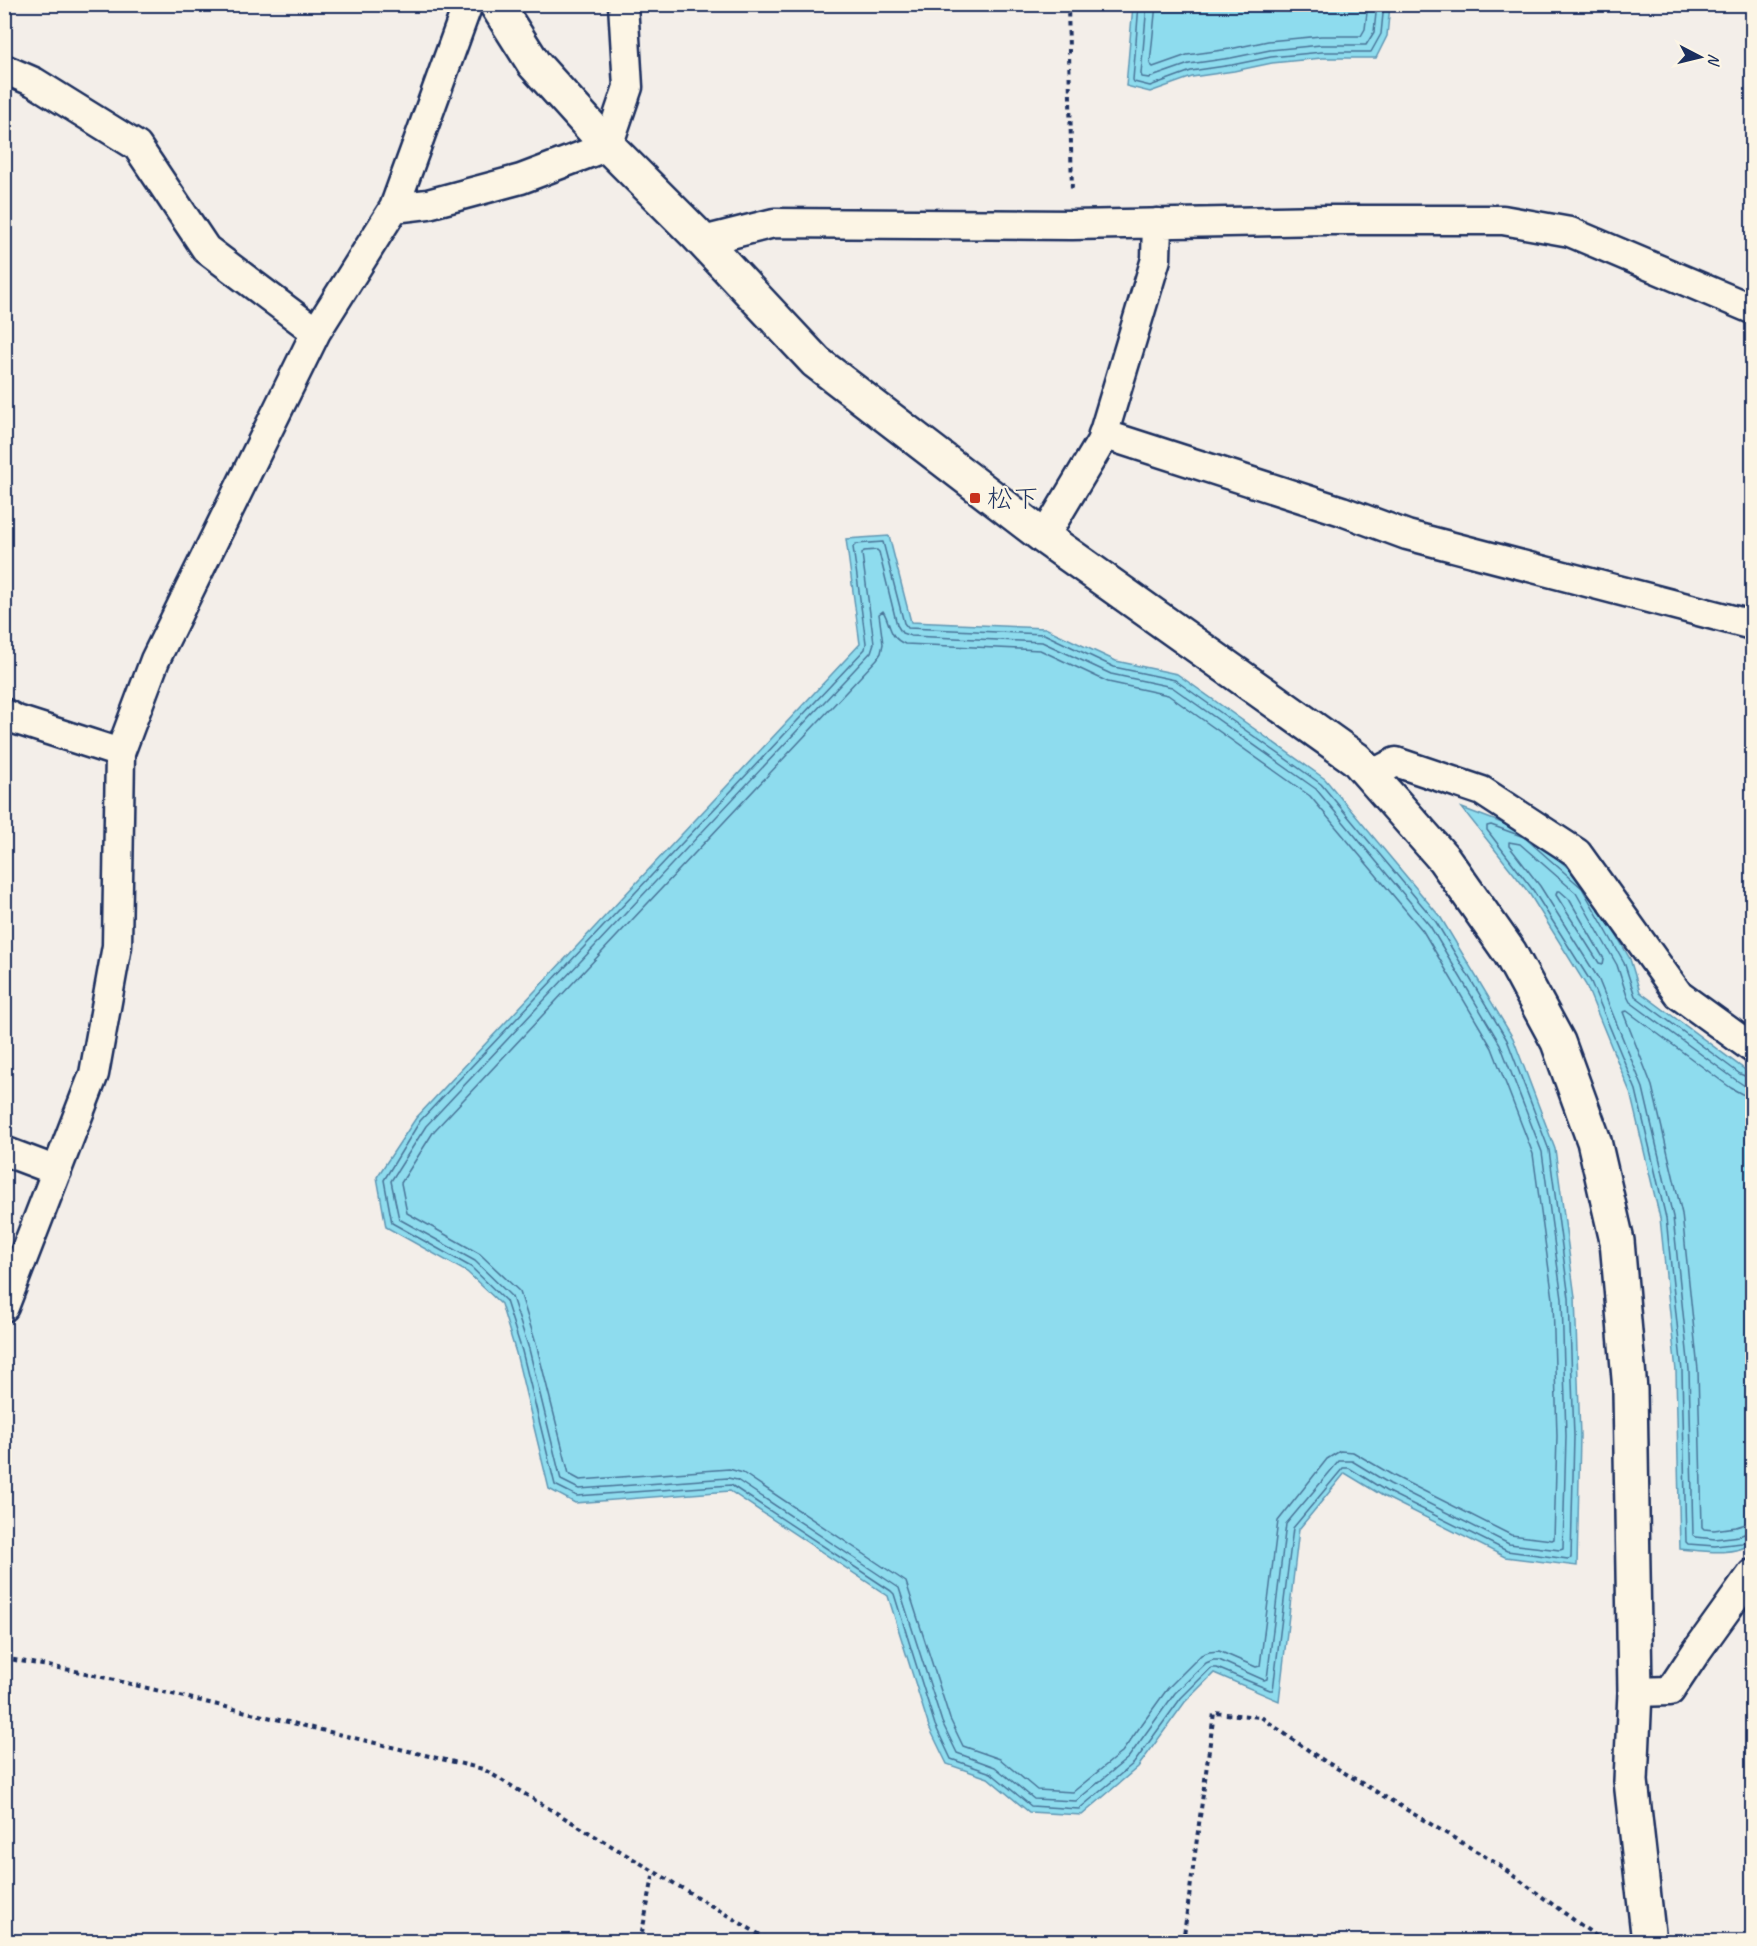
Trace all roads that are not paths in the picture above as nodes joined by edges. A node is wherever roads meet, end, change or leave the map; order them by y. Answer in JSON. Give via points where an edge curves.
{"nodes":[{"id":1,"x":468,"y":4,"type":"edge"},
{"id":2,"x":496,"y":4,"type":"edge"},
{"id":3,"x":623,"y":4,"type":"edge"},
{"id":4,"x":4,"y":69,"type":"edge"},
{"id":5,"x":608,"y":146,"type":"junction"},
{"id":6,"x":394,"y":208,"type":"junction"},
{"id":7,"x":1157,"y":223,"type":"junction"},
{"id":8,"x":703,"y":241,"type":"junction"},
{"id":9,"x":1752,"y":309,"type":"edge"},
{"id":10,"x":316,"y":332,"type":"junction"},
{"id":11,"x":1103,"y":434,"type":"junction"},
{"id":12,"x":1044,"y":537,"type":"junction"},
{"id":13,"x":1752,"y":625,"type":"edge"},
{"id":14,"x":4,"y":713,"type":"edge"},
{"id":15,"x":120,"y":753,"type":"junction"},
{"id":16,"x":1371,"y":776,"type":"junction"},
{"id":17,"x":1752,"y":1048,"type":"edge"},
{"id":18,"x":4,"y":1151,"type":"edge"},
{"id":19,"x":57,"y":1171,"type":"junction"},
{"id":20,"x":4,"y":1307,"type":"edge"},
{"id":21,"x":1752,"y":1574,"type":"edge"},
{"id":22,"x":1635,"y":1692,"type":"junction"},
{"id":23,"x":1649,"y":1941,"type":"edge"}],
"edges":[{"from":1,"to":6,"type":"street"},
{"from":2,"to":5,"type":"street","via":[[534,64]]},
{"from":3,"to":5,"type":"street","via":[[628,87]]},
{"from":4,"to":10,"type":"street","via":[[34,82],[137,146],[206,249]]},
{"from":5,"to":6,"type":"street","via":[[521,179],[428,204]]},
{"from":5,"to":8,"type":"street"},
{"from":6,"to":10,"type":"street"},
{"from":7,"to":8,"type":"street","via":[[774,222]]},
{"from":7,"to":9,"type":"street","via":[[1503,220],[1570,232]]},
{"from":7,"to":11,"type":"street","via":[[1156,259]]},
{"from":8,"to":12,"type":"street","via":[[816,362]]},
{"from":10,"to":15,"type":"street","via":[[155,660]]},
{"from":11,"to":12,"type":"street"},
{"from":11,"to":13,"type":"street","via":[[1407,535]]},
{"from":12,"to":16,"type":"street","via":[[1356,759]]},
{"from":14,"to":15,"type":"street"},
{"from":15,"to":19,"type":"street","via":[[117,945],[94,1074]]},
{"from":16,"to":17,"type":"street","via":[[1396,762],[1482,791],[1576,853],[1679,995]]},
{"from":16,"to":22,"type":"street","via":[[1444,859],[1510,953],[1558,1042],[1594,1141],[1617,1240],[1630,1390]]},
{"from":18,"to":19,"type":"street"},
{"from":19,"to":20,"type":"street"},
{"from":21,"to":22,"type":"street","via":[[1670,1691]]},
{"from":22,"to":23,"type":"street","via":[[1631,1781]]}]}
